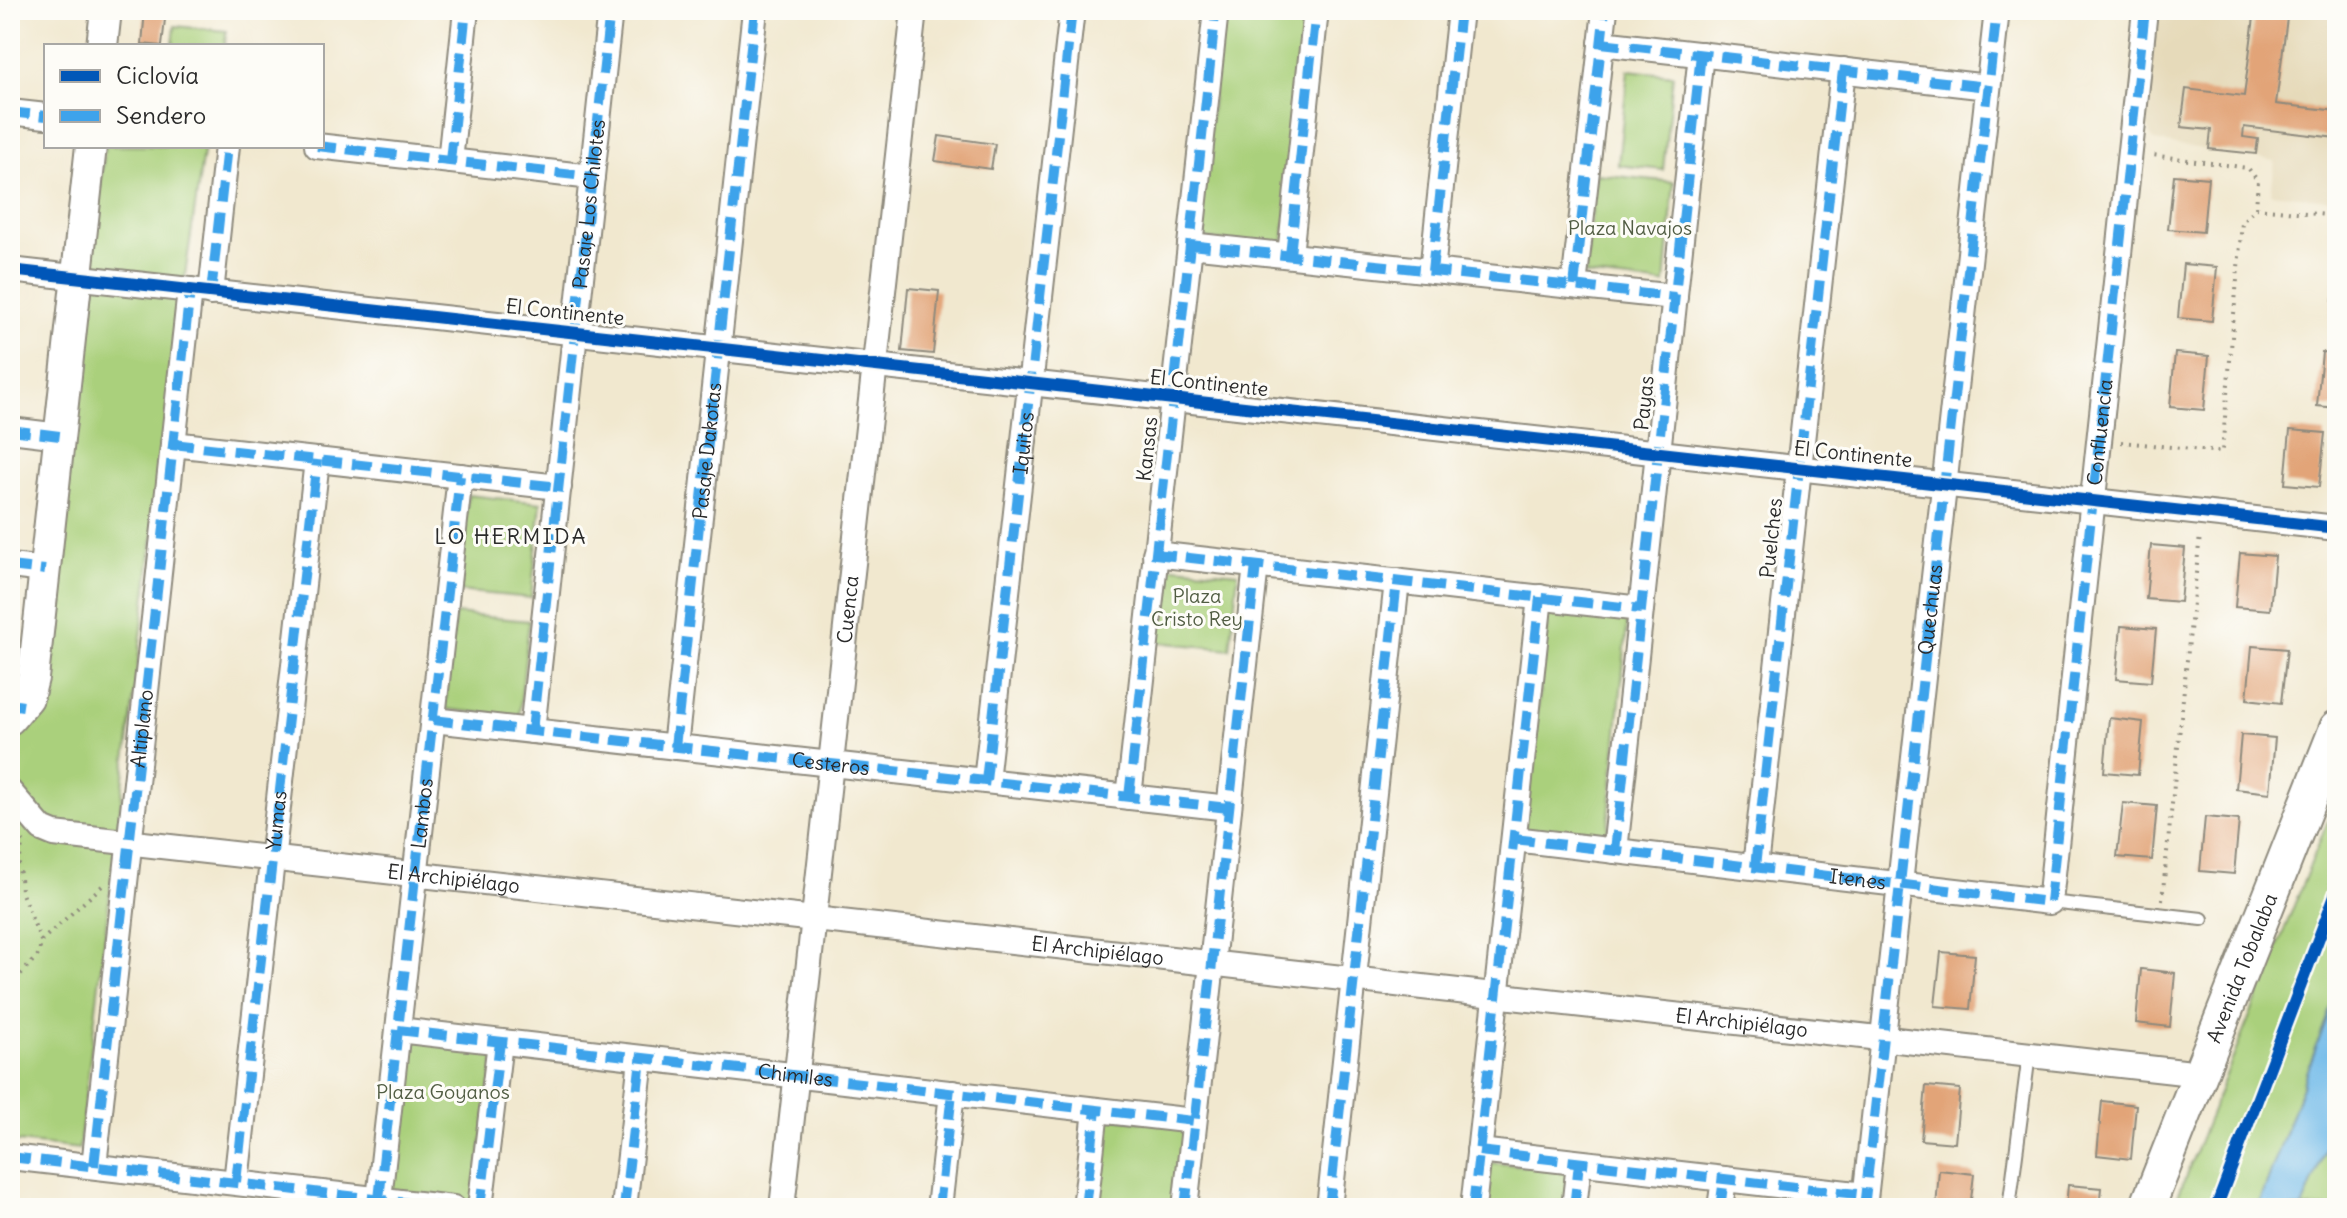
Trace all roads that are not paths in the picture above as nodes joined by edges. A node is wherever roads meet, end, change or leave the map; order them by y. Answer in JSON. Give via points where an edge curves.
{"nodes":[{"id":1,"x":106,"y":10,"type":"edge"},
{"id":2,"x":466,"y":10,"type":"edge"},
{"id":3,"x":610,"y":10,"type":"edge"},
{"id":4,"x":755,"y":10,"type":"edge"},
{"id":5,"x":914,"y":10,"type":"edge"},
{"id":6,"x":1072,"y":10,"type":"edge"},
{"id":7,"x":1216,"y":10,"type":"edge"},
{"id":8,"x":1307,"y":10,"type":"edge"},
{"id":9,"x":1316,"y":10,"type":"edge"},
{"id":10,"x":1460,"y":10,"type":"edge"},
{"id":11,"x":1605,"y":10,"type":"edge"},
{"id":12,"x":1997,"y":10,"type":"edge"},
{"id":13,"x":2145,"y":10,"type":"edge"},
{"id":14,"x":1601,"y":43,"type":"junction"},
{"id":15,"x":102,"y":44,"type":"edge"},
{"id":16,"x":1701,"y":54,"type":"junction"},
{"id":17,"x":1843,"y":70,"type":"junction"},
{"id":18,"x":1988,"y":87,"type":"junction"},
{"id":19,"x":10,"y":112,"type":"edge"},
{"id":20,"x":44,"y":116,"type":"edge"},
{"id":21,"x":324,"y":147,"type":"edge"},
{"id":22,"x":91,"y":148,"type":"edge"},
{"id":23,"x":227,"y":148,"type":"edge"},
{"id":24,"x":450,"y":161,"type":"junction"},
{"id":25,"x":592,"y":177,"type":"junction"},
{"id":26,"x":1190,"y":245,"type":"junction"},
{"id":27,"x":1290,"y":255,"type":"junction"},
{"id":28,"x":10,"y":270,"type":"edge"},
{"id":29,"x":1432,"y":271,"type":"junction"},
{"id":30,"x":77,"y":278,"type":"junction"},
{"id":31,"x":1574,"y":286,"type":"junction"},
{"id":32,"x":200,"y":292,"type":"junction"},
{"id":33,"x":1675,"y":297,"type":"junction"},
{"id":34,"x":575,"y":333,"type":"junction"},
{"id":35,"x":718,"y":349,"type":"junction"},
{"id":36,"x":874,"y":366,"type":"junction"},
{"id":37,"x":1030,"y":383,"type":"junction"},
{"id":38,"x":1173,"y":399,"type":"junction"},
{"id":39,"x":10,"y":430,"type":"edge"},
{"id":40,"x":60,"y":436,"type":"junction"},
{"id":41,"x":173,"y":444,"type":"junction"},
{"id":42,"x":1658,"y":453,"type":"junction"},
{"id":43,"x":317,"y":460,"type":"junction"},
{"id":44,"x":1799,"y":468,"type":"junction"},
{"id":45,"x":460,"y":476,"type":"junction"},
{"id":46,"x":1944,"y":484,"type":"junction"},
{"id":47,"x":559,"y":487,"type":"junction"},
{"id":48,"x":2093,"y":501,"type":"junction"},
{"id":49,"x":2337,"y":528,"type":"edge"},
{"id":50,"x":1155,"y":554,"type":"junction"},
{"id":51,"x":1256,"y":565,"type":"junction"},
{"id":52,"x":10,"y":566,"type":"edge"},
{"id":53,"x":45,"y":570,"type":"junction"},
{"id":54,"x":1397,"y":581,"type":"junction"},
{"id":55,"x":1540,"y":597,"type":"junction"},
{"id":56,"x":1641,"y":609,"type":"junction"},
{"id":57,"x":14,"y":710,"type":"edge"},
{"id":58,"x":433,"y":720,"type":"junction"},
{"id":59,"x":2337,"y":728,"type":"edge"},
{"id":60,"x":532,"y":731,"type":"junction"},
{"id":61,"x":675,"y":747,"type":"junction"},
{"id":62,"x":831,"y":764,"type":"junction"},
{"id":63,"x":986,"y":781,"type":"junction"},
{"id":64,"x":10,"y":792,"type":"edge"},
{"id":65,"x":1129,"y":797,"type":"junction"},
{"id":66,"x":1229,"y":808,"type":"junction"},
{"id":67,"x":1514,"y":839,"type":"junction"},
{"id":68,"x":1615,"y":851,"type":"junction"},
{"id":69,"x":128,"y":855,"type":"junction"},
{"id":70,"x":272,"y":859,"type":"junction"},
{"id":71,"x":1755,"y":867,"type":"junction"},
{"id":72,"x":416,"y":875,"type":"junction"},
{"id":73,"x":1900,"y":884,"type":"junction"},
{"id":74,"x":2050,"y":902,"type":"junction"},
{"id":75,"x":814,"y":919,"type":"junction"},
{"id":76,"x":2202,"y":919,"type":"dead end"},
{"id":77,"x":1212,"y":963,"type":"junction"},
{"id":78,"x":1353,"y":979,"type":"junction"},
{"id":79,"x":1497,"y":995,"type":"junction"},
{"id":80,"x":398,"y":1030,"type":"junction"},
{"id":81,"x":1883,"y":1038,"type":"junction"},
{"id":82,"x":500,"y":1042,"type":"junction"},
{"id":83,"x":2029,"y":1054,"type":"junction"},
{"id":84,"x":641,"y":1059,"type":"junction"},
{"id":85,"x":2201,"y":1074,"type":"junction"},
{"id":86,"x":796,"y":1077,"type":"junction"},
{"id":87,"x":952,"y":1093,"type":"junction"},
{"id":88,"x":1096,"y":1110,"type":"junction"},
{"id":89,"x":1194,"y":1121,"type":"junction"},
{"id":90,"x":1479,"y":1151,"type":"junction"},
{"id":91,"x":10,"y":1157,"type":"edge"},
{"id":92,"x":1579,"y":1163,"type":"junction"},
{"id":93,"x":94,"y":1166,"type":"junction"},
{"id":94,"x":1724,"y":1179,"type":"junction"},
{"id":95,"x":236,"y":1182,"type":"junction"},
{"id":96,"x":379,"y":1199,"type":"junction"},
{"id":97,"x":1865,"y":1202,"type":"edge"},
{"id":98,"x":453,"y":1208,"type":"edge"},
{"id":99,"x":480,"y":1208,"type":"edge"},
{"id":100,"x":624,"y":1208,"type":"edge"},
{"id":101,"x":782,"y":1208,"type":"edge"},
{"id":102,"x":939,"y":1208,"type":"edge"},
{"id":103,"x":1085,"y":1208,"type":"edge"},
{"id":104,"x":1185,"y":1208,"type":"edge"},
{"id":105,"x":1329,"y":1208,"type":"edge"},
{"id":106,"x":1473,"y":1208,"type":"edge"},
{"id":107,"x":1574,"y":1208,"type":"edge"},
{"id":108,"x":1720,"y":1208,"type":"edge"},
{"id":109,"x":2009,"y":1208,"type":"edge"},
{"id":110,"x":2147,"y":1208,"type":"edge"}],
"edges":[{"from":1,"to":15,"type":"street"},
{"from":2,"to":24,"type":"street"},
{"from":3,"to":25,"type":"street","name":"Pasaje Los Chilotes"},
{"from":4,"to":35,"type":"street","name":"Pasaje Dakotas"},
{"from":5,"to":36,"type":"street","name":"Cuenca"},
{"from":6,"to":37,"type":"street","name":"Iquitos"},
{"from":7,"to":26,"type":"street","name":"Kansas"},
{"from":8,"to":9,"type":"street"},
{"from":9,"to":27,"type":"street"},
{"from":10,"to":29,"type":"street"},
{"from":11,"to":14,"type":"street"},
{"from":12,"to":18,"type":"street","name":"Quechuas"},
{"from":13,"to":48,"type":"street","name":"Confluencia"},
{"from":14,"to":16,"type":"street"},
{"from":14,"to":31,"type":"street"},
{"from":16,"to":17,"type":"street"},
{"from":16,"to":33,"type":"street","name":"Payas"},
{"from":17,"to":18,"type":"street"},
{"from":17,"to":44,"type":"street","name":"Puelches"},
{"from":18,"to":46,"type":"street","name":"Quechuas"},
{"from":19,"to":20,"type":"street"},
{"from":21,"to":24,"type":"street"},
{"from":22,"to":30,"type":"street"},
{"from":23,"to":32,"type":"street","name":"Altiplano"},
{"from":24,"to":25,"type":"street"},
{"from":25,"to":34,"type":"street","name":"Pasaje Los Chilotes"},
{"from":26,"to":27,"type":"street"},
{"from":26,"to":38,"type":"street","name":"Kansas"},
{"from":27,"to":29,"type":"street"},
{"from":28,"to":30,"type":"street","name":"El Continente"},
{"from":29,"to":31,"type":"street"},
{"from":30,"to":32,"type":"street","name":"El Continente"},
{"from":30,"to":40,"type":"street"},
{"from":31,"to":33,"type":"street"},
{"from":32,"to":34,"type":"street","name":"El Continente"},
{"from":32,"to":41,"type":"street","name":"Altiplano"},
{"from":33,"to":42,"type":"street","name":"Payas"},
{"from":34,"to":35,"type":"street","name":"El Continente"},
{"from":34,"to":47,"type":"street","name":"Pasaje Los Chilotes"},
{"from":35,"to":36,"type":"street","name":"El Continente"},
{"from":35,"to":61,"type":"street","name":"Pasaje Dakotas"},
{"from":36,"to":37,"type":"street","name":"El Continente"},
{"from":36,"to":62,"type":"street","name":"Cuenca"},
{"from":37,"to":38,"type":"street","name":"El Continente"},
{"from":37,"to":63,"type":"street","name":"Iquitos"},
{"from":38,"to":42,"type":"street","name":"El Continente"},
{"from":38,"to":50,"type":"street","name":"Kansas"},
{"from":39,"to":40,"type":"street"},
{"from":40,"to":53,"type":"street"},
{"from":41,"to":43,"type":"street"},
{"from":41,"to":69,"type":"street","name":"Altiplano"},
{"from":42,"to":44,"type":"street","name":"El Continente"},
{"from":42,"to":56,"type":"street","name":"Payas"},
{"from":43,"to":45,"type":"street"},
{"from":43,"to":70,"type":"street","name":"Yumas"},
{"from":44,"to":46,"type":"street","name":"El Continente"},
{"from":44,"to":71,"type":"street","name":"Puelches"},
{"from":45,"to":47,"type":"street"},
{"from":45,"to":58,"type":"street","name":"Lambos"},
{"from":46,"to":48,"type":"street","name":"El Continente"},
{"from":46,"to":73,"type":"street","name":"Quechuas"},
{"from":47,"to":60,"type":"street","name":"Pasaje Los Chilotes"},
{"from":48,"to":49,"type":"street","name":"El Continente"},
{"from":48,"to":74,"type":"street","name":"Confluencia"},
{"from":50,"to":51,"type":"street"},
{"from":50,"to":65,"type":"street","name":"Kansas"},
{"from":51,"to":54,"type":"street"},
{"from":51,"to":66,"type":"street"},
{"from":52,"to":53,"type":"street"},
{"from":53,"to":57,"type":"street","via":[[33,678]]},
{"from":54,"to":55,"type":"street"},
{"from":54,"to":78,"type":"street"},
{"from":55,"to":56,"type":"street"},
{"from":55,"to":67,"type":"street"},
{"from":56,"to":68,"type":"street","name":"Payas"},
{"from":58,"to":60,"type":"street","name":"Cesteros"},
{"from":58,"to":72,"type":"street","name":"Lambos"},
{"from":59,"to":85,"type":"main road","name":"Avenida Tobalaba"},
{"from":60,"to":61,"type":"street","name":"Cesteros"},
{"from":61,"to":62,"type":"street","name":"Cesteros"},
{"from":62,"to":63,"type":"street","name":"Cesteros"},
{"from":62,"to":75,"type":"street","name":"Cuenca"},
{"from":63,"to":65,"type":"street","name":"Cesteros"},
{"from":64,"to":69,"type":"street","name":"El Archipiélago","via":[[34,821],[54,834]]},
{"from":65,"to":66,"type":"street","name":"Cesteros"},
{"from":66,"to":77,"type":"street"},
{"from":67,"to":68,"type":"street","name":"Itenes"},
{"from":67,"to":79,"type":"street"},
{"from":68,"to":71,"type":"street","name":"Itenes"},
{"from":69,"to":70,"type":"street","name":"El Archipiélago"},
{"from":69,"to":93,"type":"street","name":"Altiplano"},
{"from":70,"to":72,"type":"street","name":"El Archipiélago"},
{"from":70,"to":95,"type":"street","name":"Yumas"},
{"from":71,"to":73,"type":"street","name":"Itenes"},
{"from":72,"to":75,"type":"street","name":"El Archipiélago"},
{"from":72,"to":80,"type":"street","name":"Lambos"},
{"from":73,"to":74,"type":"street","name":"Itenes"},
{"from":73,"to":81,"type":"street","name":"Quechuas"},
{"from":74,"to":76,"type":"lane","name":"Itenes"},
{"from":75,"to":77,"type":"street","name":"El Archipiélago"},
{"from":75,"to":86,"type":"street","name":"Cuenca"},
{"from":77,"to":78,"type":"street","name":"El Archipiélago"},
{"from":77,"to":89,"type":"street"},
{"from":78,"to":79,"type":"street","name":"El Archipiélago"},
{"from":78,"to":105,"type":"street"},
{"from":79,"to":81,"type":"street","name":"El Archipiélago"},
{"from":79,"to":90,"type":"street"},
{"from":80,"to":82,"type":"street","name":"Chimiles"},
{"from":80,"to":96,"type":"street","name":"Lambos"},
{"from":81,"to":83,"type":"street","name":"El Archipiélago"},
{"from":81,"to":97,"type":"street","name":"Quechuas"},
{"from":82,"to":84,"type":"street","name":"Chimiles"},
{"from":82,"to":99,"type":"street"},
{"from":83,"to":85,"type":"street","name":"El Archipiélago"},
{"from":83,"to":109,"type":"lane"},
{"from":84,"to":86,"type":"street","name":"Chimiles"},
{"from":84,"to":100,"type":"street"},
{"from":85,"to":110,"type":"main road","name":"Avenida Tobalaba"},
{"from":86,"to":87,"type":"street","name":"Chimiles"},
{"from":86,"to":101,"type":"street","name":"Cuenca"},
{"from":87,"to":88,"type":"street","name":"Chimiles"},
{"from":87,"to":102,"type":"street"},
{"from":88,"to":89,"type":"street","name":"Chimiles"},
{"from":88,"to":103,"type":"street"},
{"from":89,"to":104,"type":"street"},
{"from":90,"to":92,"type":"street"},
{"from":90,"to":106,"type":"street"},
{"from":91,"to":93,"type":"street"},
{"from":92,"to":94,"type":"street"},
{"from":92,"to":107,"type":"street"},
{"from":93,"to":95,"type":"street"},
{"from":94,"to":97,"type":"street"},
{"from":94,"to":108,"type":"street"},
{"from":95,"to":96,"type":"street"},
{"from":96,"to":98,"type":"street"}]}
